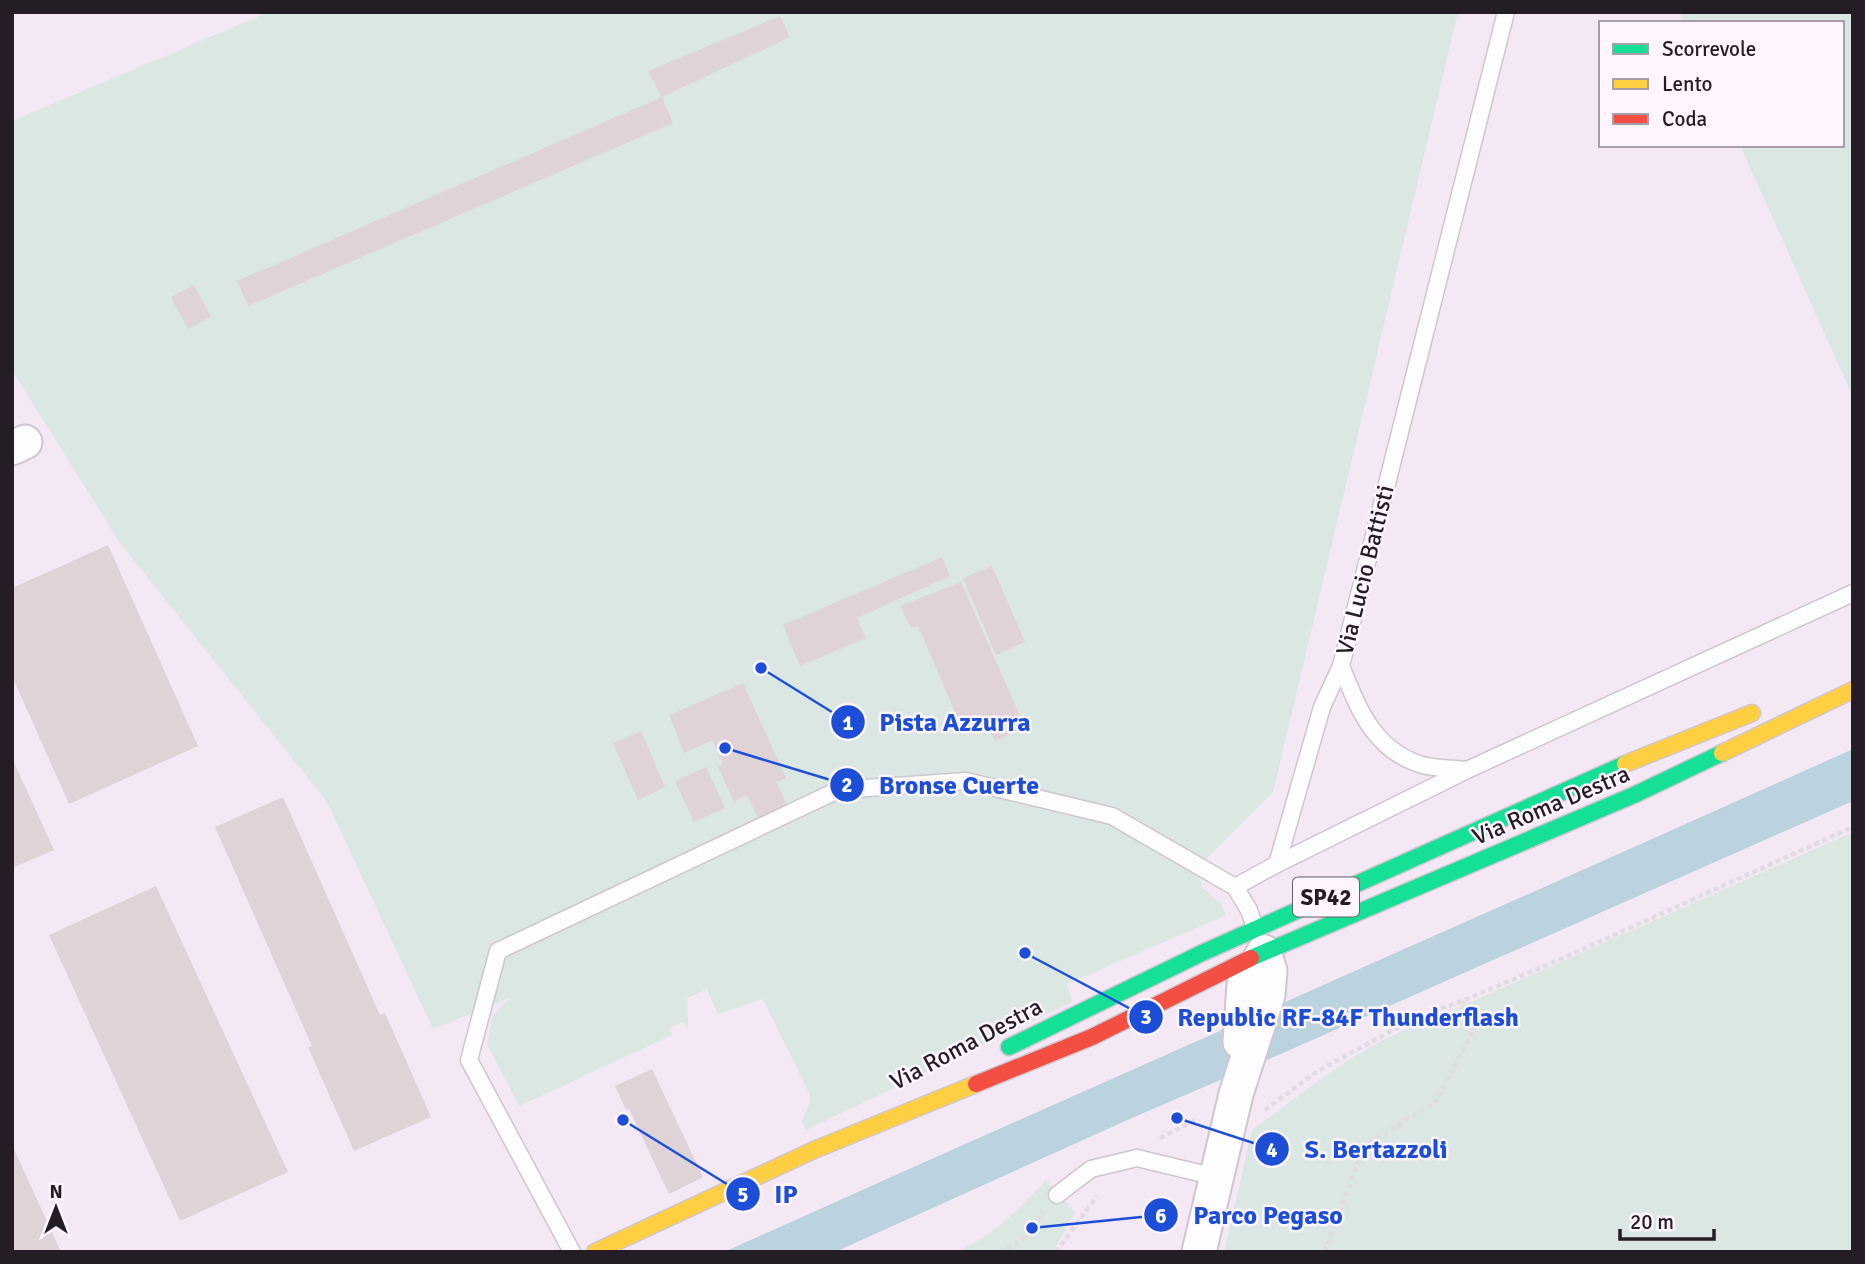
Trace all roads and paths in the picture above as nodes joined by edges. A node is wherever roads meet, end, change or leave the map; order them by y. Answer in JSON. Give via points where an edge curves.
{"nodes":[{"id":1,"x":1506,"y":12,"type":"edge"},
{"id":2,"x":1853,"y":593,"type":"edge"},
{"id":3,"x":1341,"y":666,"type":"junction"},
{"id":4,"x":1853,"y":676,"type":"edge"},
{"id":5,"x":1827,"y":685,"type":"dead end"},
{"id":6,"x":1853,"y":690,"type":"edge"},
{"id":7,"x":1768,"y":707,"type":"dead end"},
{"id":8,"x":1467,"y":770,"type":"junction"},
{"id":9,"x":1853,"y":827,"type":"edge"},
{"id":10,"x":1277,"y":864,"type":"junction"},
{"id":11,"x":1235,"y":887,"type":"junction"},
{"id":12,"x":1259,"y":940,"type":"junction"},
{"id":13,"x":1184,"y":993,"type":"junction"},
{"id":14,"x":1462,"y":1001,"type":"junction"},
{"id":15,"x":1255,"y":1004,"type":"junction"},
{"id":16,"x":1150,"y":1009,"type":"junction"},
{"id":17,"x":994,"y":1055,"type":"dead end"},
{"id":18,"x":957,"y":1074,"type":"dead end"},
{"id":19,"x":1226,"y":1135,"type":"junction"},
{"id":20,"x":814,"y":1150,"type":"junction"},
{"id":21,"x":1216,"y":1177,"type":"junction"},
{"id":22,"x":1057,"y":1195,"type":"joint"},
{"id":23,"x":572,"y":1252,"type":"edge"},
{"id":24,"x":595,"y":1252,"type":"edge"},
{"id":25,"x":999,"y":1252,"type":"edge"},
{"id":26,"x":1199,"y":1252,"type":"edge"},
{"id":27,"x":1325,"y":1252,"type":"edge"}],
"edges":[{"from":1,"to":3,"type":"lane","name":"Via Lucio Battisti"},
{"from":2,"to":8,"type":"lane"},
{"from":3,"to":8,"type":"lane","name":"Via Lucio Battisti","via":[[1364,720],[1387,747],[1419,764]]},
{"from":3,"to":10,"type":"lane","via":[[1322,707]]},
{"from":4,"to":5,"type":"main road"},
{"from":6,"to":12,"type":"main road","name":"Via Roma Destra","number":"SP42","via":[[1634,795]]},
{"from":7,"to":12,"type":"main road","name":"Via Roma Destra","number":"SP42","via":[[1610,770]]},
{"from":8,"to":10,"type":"lane"},
{"from":9,"to":14,"type":"path"},
{"from":10,"to":11,"type":"lane"},
{"from":11,"to":12,"type":"lane"},
{"from":11,"to":23,"type":"lane","via":[[1112,816],[966,781],[838,790],[498,951],[469,1060]]},
{"from":12,"to":13,"type":"main road","name":"Via Roma Destra","number":"SP42"},
{"from":12,"to":15,"type":"street","via":[[1270,971]]},
{"from":12,"to":16,"type":"main road","name":"Via Roma Destra","number":"SP42","via":[[1165,987]]},
{"from":12,"to":17,"type":"main road","name":"Via Roma Destra","number":"SP42","via":[[1080,1010]]},
{"from":13,"to":15,"type":"street"},
{"from":13,"to":16,"type":"main road","name":"Via Roma Destra","number":"SP42"},
{"from":14,"to":19,"type":"path","via":[[1415,1018],[1327,1066]]},
{"from":14,"to":27,"type":"path","via":[[1472,1031],[1435,1103],[1364,1145]]},
{"from":15,"to":19,"type":"street"},
{"from":16,"to":20,"type":"main road","name":"Via Roma Destra","number":"SP42"},
{"from":18,"to":20,"type":"main road","name":"Via Roma Destra","number":"SP42"},
{"from":19,"to":21,"type":"street"},
{"from":20,"to":24,"type":"main road","name":"Via Roma Destra","number":"SP42"},
{"from":21,"to":22,"type":"lane","via":[[1137,1158],[1091,1169]]},
{"from":21,"to":26,"type":"street"},
{"from":22,"to":25,"type":"path","via":[[1022,1241]]}]}
